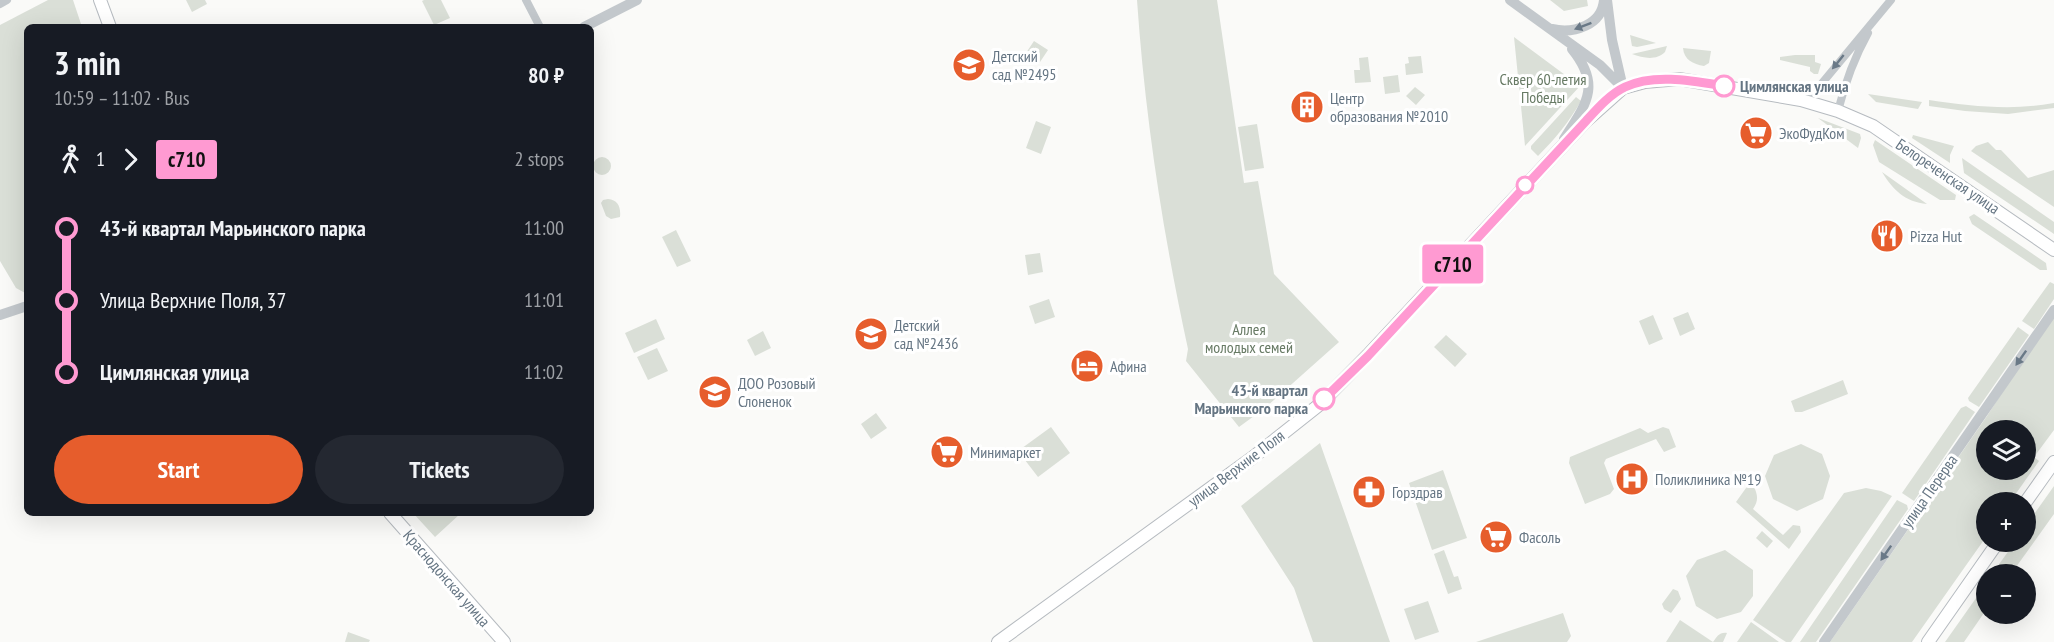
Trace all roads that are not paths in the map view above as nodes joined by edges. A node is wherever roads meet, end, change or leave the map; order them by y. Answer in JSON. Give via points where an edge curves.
{"nodes":[{"id":1,"x":7,"y":0,"type":"edge"},
{"id":2,"x":100,"y":0,"type":"edge"},
{"id":3,"x":526,"y":0,"type":"edge"},
{"id":4,"x":637,"y":0,"type":"edge"},
{"id":5,"x":1510,"y":0,"type":"edge"},
{"id":6,"x":1606,"y":0,"type":"edge"},
{"id":7,"x":1891,"y":0,"type":"edge"},
{"id":8,"x":0,"y":4,"type":"edge"},
{"id":9,"x":1874,"y":22,"type":"junction"},
{"id":10,"x":109,"y":24,"type":"edge"},
{"id":11,"x":538,"y":24,"type":"edge"},
{"id":12,"x":590,"y":24,"type":"edge"},
{"id":13,"x":1549,"y":28,"type":"junction"},
{"id":14,"x":1562,"y":38,"type":"junction"},
{"id":15,"x":1623,"y":88,"type":"junction"},
{"id":16,"x":1801,"y":100,"type":"junction"},
{"id":17,"x":1838,"y":111,"type":"junction"},
{"id":18,"x":1557,"y":151,"type":"junction"},
{"id":19,"x":2054,"y":250,"type":"edge"},
{"id":20,"x":0,"y":300,"type":"edge"},
{"id":21,"x":24,"y":307,"type":"edge"},
{"id":22,"x":2054,"y":310,"type":"edge"},
{"id":23,"x":2,"y":314,"type":"edge"},
{"id":24,"x":2054,"y":462,"type":"edge"},
{"id":25,"x":2033,"y":492,"type":"edge"},
{"id":26,"x":393,"y":516,"type":"edge"},
{"id":27,"x":1991,"y":552,"type":"edge"},
{"id":28,"x":504,"y":642,"type":"edge"},
{"id":29,"x":998,"y":642,"type":"edge"},
{"id":30,"x":1824,"y":642,"type":"edge"},
{"id":31,"x":1928,"y":642,"type":"edge"}],
"edges":[{"from":1,"to":8,"type":"street"},
{"from":2,"to":10,"type":"main road"},
{"from":3,"to":11,"type":"street"},
{"from":4,"to":12,"type":"street"},
{"from":5,"to":13,"type":"street"},
{"from":6,"to":13,"type":"street","one_way":true,"via":[[1599,15],[1585,27],[1560,31]]},
{"from":6,"to":15,"type":"street"},
{"from":7,"to":9,"type":"street"},
{"from":9,"to":16,"type":"street","one_way":true,"via":[[1818,88]]},
{"from":9,"to":17,"type":"street","via":[[1846,80]]},
{"from":13,"to":14,"type":"street"},
{"from":14,"to":15,"type":"street","via":[[1600,65]]},
{"from":14,"to":18,"type":"street","via":[[1587,70],[1589,87],[1580,115]]},
{"from":15,"to":16,"type":"main road","name":"улица Верхние Поля","via":[[1645,81],[1679,79]]},
{"from":15,"to":18,"type":"main road","name":"улица Верхние Поля"},
{"from":16,"to":17,"type":"main road","name":"улица Верхние Поля"},
{"from":17,"to":19,"type":"main road","name":"Белореченская улица","via":[[1870,124],[1900,143]]},
{"from":18,"to":29,"type":"main road","name":"улица Верхние Поля","via":[[1319,405]]},
{"from":20,"to":23,"type":"street"},
{"from":21,"to":23,"type":"street"},
{"from":22,"to":30,"type":"street","name":"улица Перерва","one_way":true},
{"from":24,"to":25,"type":"main road"},
{"from":26,"to":28,"type":"main road","name":"Краснодонская улица"},
{"from":27,"to":31,"type":"main road"}]}
